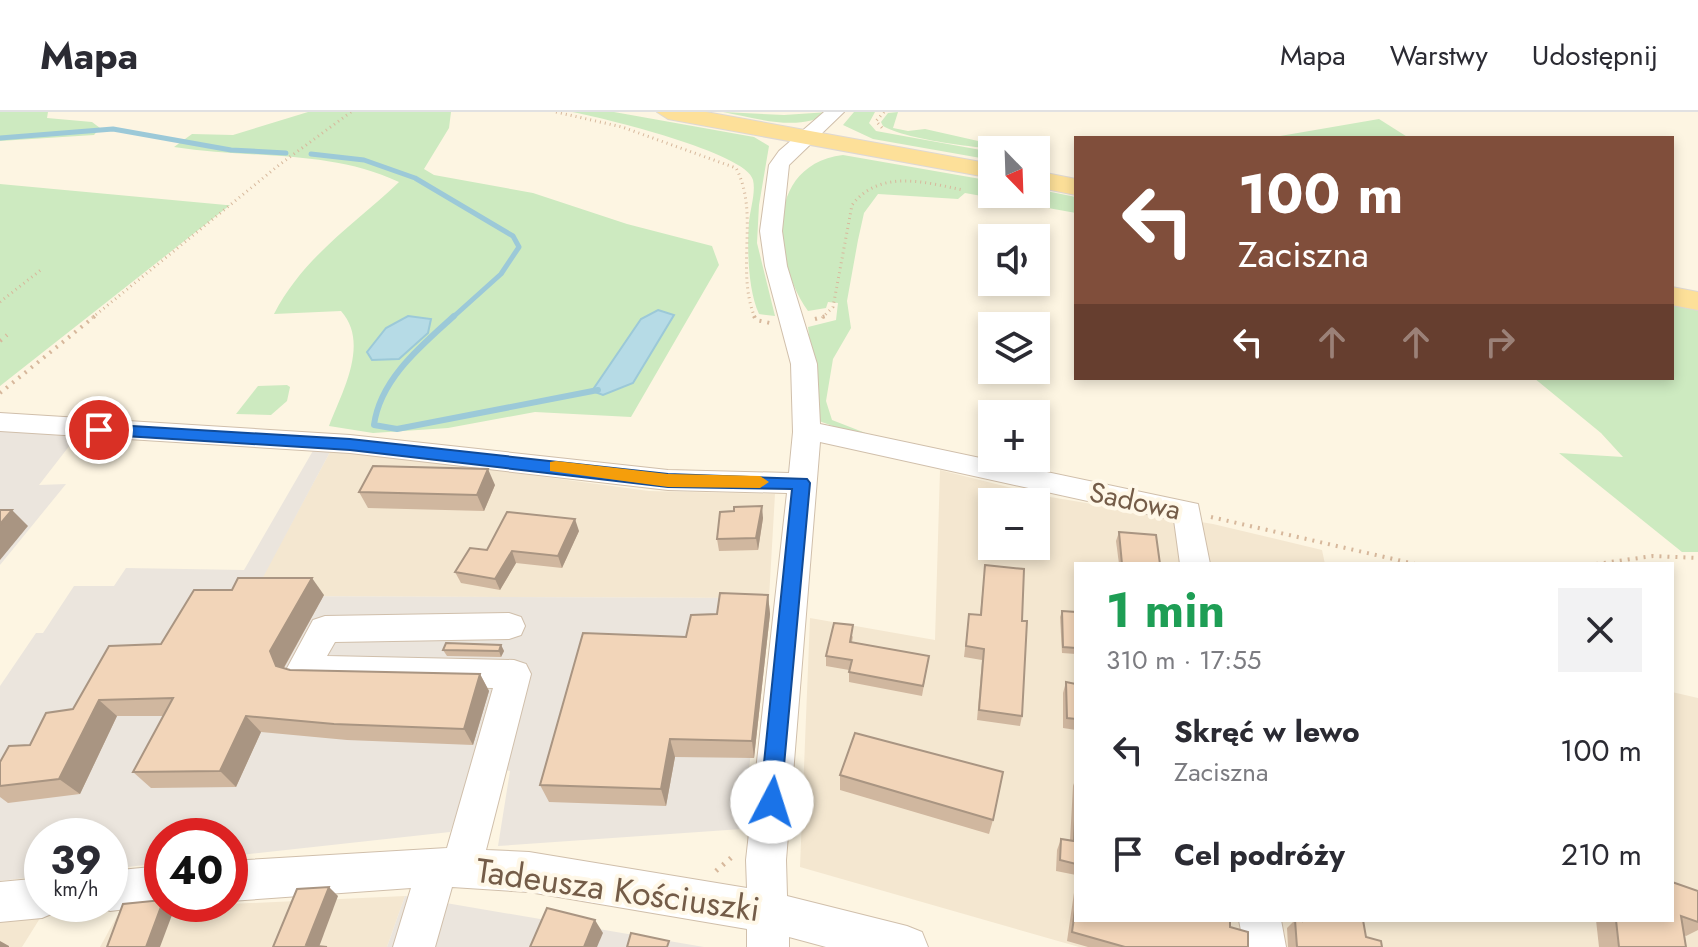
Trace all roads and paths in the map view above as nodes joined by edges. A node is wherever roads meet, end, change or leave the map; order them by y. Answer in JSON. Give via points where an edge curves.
{"nodes":[{"id":1,"x":351,"y":112,"type":"edge"},
{"id":2,"x":556,"y":112,"type":"edge"},
{"id":3,"x":668,"y":112,"type":"edge"},
{"id":4,"x":835,"y":112,"type":"edge"},
{"id":5,"x":850,"y":112,"type":"edge"},
{"id":6,"x":884,"y":112,"type":"edge"},
{"id":7,"x":878,"y":119,"type":"dead end"},
{"id":8,"x":816,"y":139,"type":"junction"},
{"id":9,"x":978,"y":168,"type":"edge"},
{"id":10,"x":1050,"y":182,"type":"edge"},
{"id":11,"x":1074,"y":187,"type":"edge"},
{"id":12,"x":963,"y":190,"type":"dead end"},
{"id":13,"x":42,"y":269,"type":"dead end"},
{"id":14,"x":1674,"y":296,"type":"edge"},
{"id":15,"x":749,"y":299,"type":"dead end"},
{"id":16,"x":1698,"y":301,"type":"edge"},
{"id":17,"x":0,"y":302,"type":"edge"},
{"id":18,"x":795,"y":321,"type":"junction"},
{"id":19,"x":7,"y":335,"type":"dead end"},
{"id":20,"x":0,"y":341,"type":"edge"},
{"id":21,"x":0,"y":393,"type":"edge"},
{"id":22,"x":5,"y":429,"type":"edge"},
{"id":23,"x":807,"y":432,"type":"junction"},
{"id":24,"x":801,"y":483,"type":"junction"},
{"id":25,"x":1188,"y":512,"type":"junction"},
{"id":26,"x":1698,"y":558,"type":"edge"},
{"id":27,"x":1195,"y":562,"type":"edge"},
{"id":28,"x":1406,"y":562,"type":"edge"},
{"id":29,"x":1610,"y":562,"type":"edge"},
{"id":30,"x":509,"y":626,"type":"dead end"},
{"id":31,"x":450,"y":868,"type":"junction"},
{"id":32,"x":248,"y":880,"type":"edge"},
{"id":33,"x":24,"y":900,"type":"edge"},
{"id":34,"x":0,"y":902,"type":"edge"},
{"id":35,"x":1260,"y":922,"type":"edge"},
{"id":36,"x":767,"y":929,"type":"edge"},
{"id":37,"x":414,"y":947,"type":"edge"},
{"id":38,"x":907,"y":947,"type":"edge"},
{"id":39,"x":1265,"y":947,"type":"edge"}],
"edges":[{"from":1,"to":21,"type":"path"},
{"from":2,"to":15,"type":"path","via":[[622,127],[736,168],[747,192],[743,236]]},
{"from":3,"to":8,"type":"main road"},
{"from":4,"to":8,"type":"street"},
{"from":5,"to":8,"type":"street"},
{"from":6,"to":7,"type":"path"},
{"from":8,"to":9,"type":"main road"},
{"from":8,"to":18,"type":"street","via":[[777,195],[771,231]]},
{"from":10,"to":11,"type":"main road"},
{"from":12,"to":18,"type":"path","via":[[894,181],[859,192],[833,307],[825,317]]},
{"from":13,"to":17,"type":"path"},
{"from":14,"to":16,"type":"main road"},
{"from":18,"to":23,"type":"street","via":[[808,395]]},
{"from":19,"to":20,"type":"path"},
{"from":22,"to":24,"type":"street","via":[[350,444],[668,480]]},
{"from":23,"to":24,"type":"street"},
{"from":23,"to":25,"type":"street","name":"Sadowa"},
{"from":24,"to":36,"type":"street","via":[[766,860]]},
{"from":25,"to":27,"type":"street"},
{"from":25,"to":28,"type":"path","name":"Sadowa"},
{"from":26,"to":29,"type":"path","via":[[1653,556]]},
{"from":30,"to":31,"type":"street","via":[[325,629],[303,670],[514,674]]},
{"from":31,"to":32,"type":"street","name":"Tadeusza Kościuszki"},
{"from":31,"to":36,"type":"street","name":"Tadeusza Kościuszki","via":[[529,872],[708,904]]},
{"from":31,"to":37,"type":"street"},
{"from":33,"to":34,"type":"street"},
{"from":35,"to":39,"type":"street"},
{"from":36,"to":38,"type":"street","name":"Tadeusza Kościuszki"}]}
